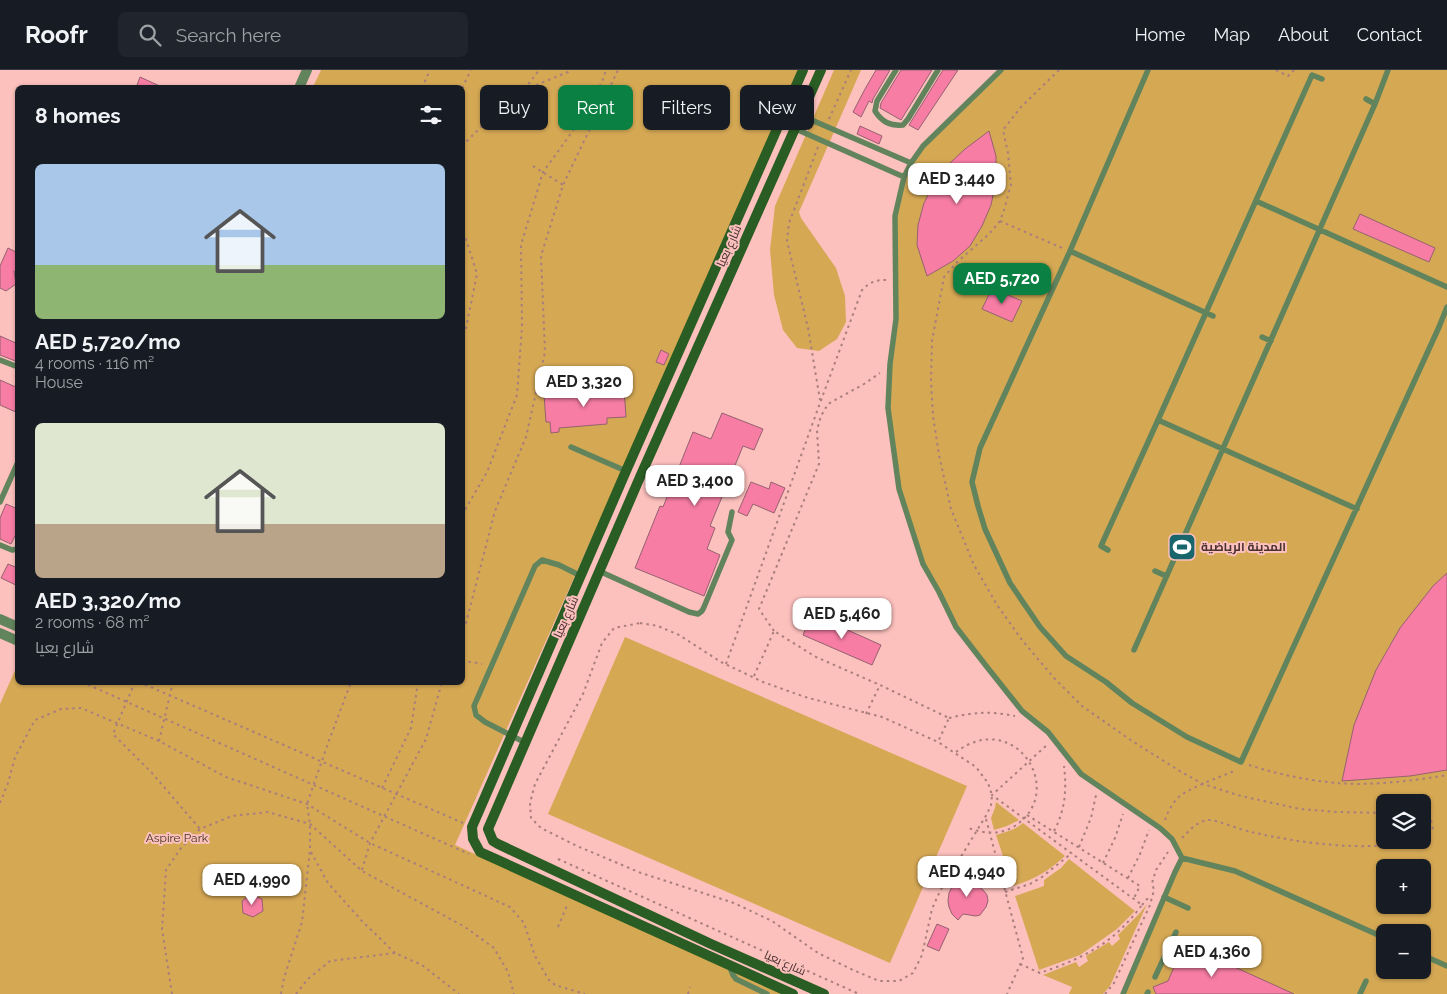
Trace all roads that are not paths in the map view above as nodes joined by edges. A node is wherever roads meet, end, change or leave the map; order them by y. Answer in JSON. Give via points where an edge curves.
{"nodes":[{"id":1,"x":307,"y":70,"type":"edge"},
{"id":2,"x":803,"y":70,"type":"edge"},
{"id":3,"x":821,"y":70,"type":"edge"},
{"id":4,"x":896,"y":70,"type":"edge"},
{"id":5,"x":938,"y":70,"type":"edge"},
{"id":6,"x":1000,"y":70,"type":"edge"},
{"id":7,"x":1148,"y":70,"type":"edge"},
{"id":8,"x":1388,"y":70,"type":"edge"},
{"id":9,"x":1322,"y":79,"type":"dead end"},
{"id":10,"x":300,"y":85,"type":"edge"},
{"id":11,"x":796,"y":85,"type":"edge"},
{"id":12,"x":814,"y":86,"type":"edge"},
{"id":13,"x":1366,"y":99,"type":"dead end"},
{"id":14,"x":1375,"y":104,"type":"junction"},
{"id":15,"x":814,"y":121,"type":"edge"},
{"id":16,"x":776,"y":130,"type":"edge"},
{"id":17,"x":794,"y":130,"type":"edge"},
{"id":18,"x":800,"y":130,"type":"edge"},
{"id":19,"x":911,"y":163,"type":"junction"},
{"id":20,"x":904,"y":178,"type":"junction"},
{"id":21,"x":1256,"y":202,"type":"junction"},
{"id":22,"x":1319,"y":230,"type":"junction"},
{"id":23,"x":1070,"y":251,"type":"junction"},
{"id":24,"x":1447,"y":287,"type":"edge"},
{"id":25,"x":1447,"y":307,"type":"edge"},
{"id":26,"x":1206,"y":312,"type":"junction"},
{"id":27,"x":1213,"y":316,"type":"dead end"},
{"id":28,"x":1439,"y":327,"type":"junction"},
{"id":29,"x":1447,"y":332,"type":"edge"},
{"id":30,"x":1262,"y":337,"type":"dead end"},
{"id":31,"x":1270,"y":341,"type":"junction"},
{"id":32,"x":0,"y":360,"type":"edge"},
{"id":33,"x":15,"y":367,"type":"edge"},
{"id":34,"x":1158,"y":420,"type":"junction"},
{"id":35,"x":571,"y":447,"type":"dead end"},
{"id":36,"x":1223,"y":449,"type":"junction"},
{"id":37,"x":15,"y":469,"type":"edge"},
{"id":38,"x":626,"y":471,"type":"junction"},
{"id":39,"x":640,"y":478,"type":"junction"},
{"id":40,"x":0,"y":502,"type":"edge"},
{"id":41,"x":1357,"y":509,"type":"junction"},
{"id":42,"x":732,"y":512,"type":"dead end"},
{"id":43,"x":0,"y":545,"type":"edge"},
{"id":44,"x":15,"y":550,"type":"edge"},
{"id":45,"x":1108,"y":550,"type":"dead end"},
{"id":46,"x":586,"y":566,"type":"junction"},
{"id":47,"x":1155,"y":571,"type":"dead end"},
{"id":48,"x":600,"y":572,"type":"junction"},
{"id":49,"x":580,"y":576,"type":"junction"},
{"id":50,"x":1166,"y":576,"type":"junction"},
{"id":51,"x":0,"y":619,"type":"edge"},
{"id":52,"x":15,"y":626,"type":"edge"},
{"id":53,"x":0,"y":633,"type":"edge"},
{"id":54,"x":15,"y":640,"type":"edge"},
{"id":55,"x":1134,"y":650,"type":"dead end"},
{"id":56,"x":511,"y":736,"type":"junction"},
{"id":57,"x":524,"y":742,"type":"junction"},
{"id":58,"x":1182,"y":858,"type":"junction"},
{"id":59,"x":1164,"y":897,"type":"junction"},
{"id":60,"x":1188,"y":908,"type":"dead end"},
{"id":61,"x":1176,"y":932,"type":"dead end"},
{"id":62,"x":1376,"y":934,"type":"edge"},
{"id":63,"x":1431,"y":959,"type":"edge"},
{"id":64,"x":729,"y":965,"type":"junction"},
{"id":65,"x":1447,"y":966,"type":"edge"},
{"id":66,"x":1155,"y":977,"type":"dead end"},
{"id":67,"x":1366,"y":981,"type":"dead end"},
{"id":68,"x":767,"y":994,"type":"edge"},
{"id":69,"x":793,"y":994,"type":"edge"},
{"id":70,"x":824,"y":994,"type":"edge"},
{"id":71,"x":1123,"y":994,"type":"edge"},
{"id":72,"x":1360,"y":994,"type":"edge"}],
"edges":[{"from":1,"to":10,"type":"street"},
{"from":2,"to":11,"type":"street","name":"شارع بعيا"},
{"from":3,"to":12,"type":"street","name":"شارع بعيا"},
{"from":4,"to":5,"type":"lane","via":[[877,101],[875,111],[880,119],[893,126],[903,125],[908,119]]},
{"from":6,"to":19,"type":"lane","via":[[923,146]]},
{"from":7,"to":23,"type":"lane"},
{"from":8,"to":14,"type":"lane"},
{"from":9,"to":21,"type":"lane","via":[[1312,75]]},
{"from":13,"to":14,"type":"lane"},
{"from":14,"to":22,"type":"lane"},
{"from":15,"to":19,"type":"lane"},
{"from":16,"to":38,"type":"street","name":"شارع بعيا"},
{"from":17,"to":39,"type":"street","name":"شارع بعيا"},
{"from":18,"to":20,"type":"lane"},
{"from":19,"to":20,"type":"lane"},
{"from":20,"to":58,"type":"lane","via":[[895,216],[896,319],[888,408],[899,489],[923,564],[956,627],[1022,711],[1048,732],[1081,774],[1172,839]]},
{"from":21,"to":22,"type":"lane"},
{"from":21,"to":26,"type":"lane"},
{"from":22,"to":24,"type":"lane"},
{"from":22,"to":31,"type":"lane"},
{"from":23,"to":26,"type":"lane"},
{"from":23,"to":41,"type":"lane","via":[[980,448],[972,482],[985,529],[1010,583],[1040,627],[1066,656],[1187,737],[1241,762]]},
{"from":25,"to":28,"type":"lane"},
{"from":26,"to":27,"type":"lane"},
{"from":26,"to":34,"type":"lane"},
{"from":28,"to":29,"type":"lane"},
{"from":28,"to":41,"type":"lane"},
{"from":30,"to":31,"type":"lane"},
{"from":31,"to":36,"type":"lane"},
{"from":32,"to":33,"type":"lane"},
{"from":34,"to":36,"type":"lane"},
{"from":34,"to":45,"type":"lane","via":[[1101,546]]},
{"from":35,"to":38,"type":"lane"},
{"from":36,"to":41,"type":"lane"},
{"from":36,"to":50,"type":"lane"},
{"from":37,"to":40,"type":"lane"},
{"from":38,"to":39,"type":"street"},
{"from":38,"to":46,"type":"street","name":"شارع بعيا"},
{"from":39,"to":48,"type":"street","name":"شارع بعيا"},
{"from":42,"to":48,"type":"lane","via":[[728,532],[732,540],[704,607],[698,614]]},
{"from":43,"to":44,"type":"lane"},
{"from":46,"to":48,"type":"street"},
{"from":46,"to":49,"type":"street","name":"شارع بعيا"},
{"from":47,"to":50,"type":"lane"},
{"from":48,"to":57,"type":"street","name":"شارع بعيا"},
{"from":49,"to":56,"type":"street","name":"شارع بعيا"},
{"from":49,"to":56,"type":"lane","via":[[542,560],[535,566],[474,706],[476,715]]},
{"from":50,"to":55,"type":"lane"},
{"from":51,"to":52,"type":"street"},
{"from":53,"to":54,"type":"street"},
{"from":56,"to":57,"type":"lane"},
{"from":56,"to":64,"type":"street","name":"شارع بعيا","via":[[472,827],[473,839],[480,852]]},
{"from":57,"to":70,"type":"street","name":"شارع بعيا","via":[[488,829],[493,841]]},
{"from":58,"to":59,"type":"lane"},
{"from":58,"to":62,"type":"lane","via":[[1235,871]]},
{"from":59,"to":60,"type":"lane"},
{"from":59,"to":71,"type":"lane"},
{"from":61,"to":66,"type":"lane"},
{"from":63,"to":65,"type":"lane"},
{"from":64,"to":68,"type":"lane","via":[[736,979]]},
{"from":64,"to":69,"type":"street","name":"شارع بعيا"},
{"from":67,"to":72,"type":"lane"}]}
